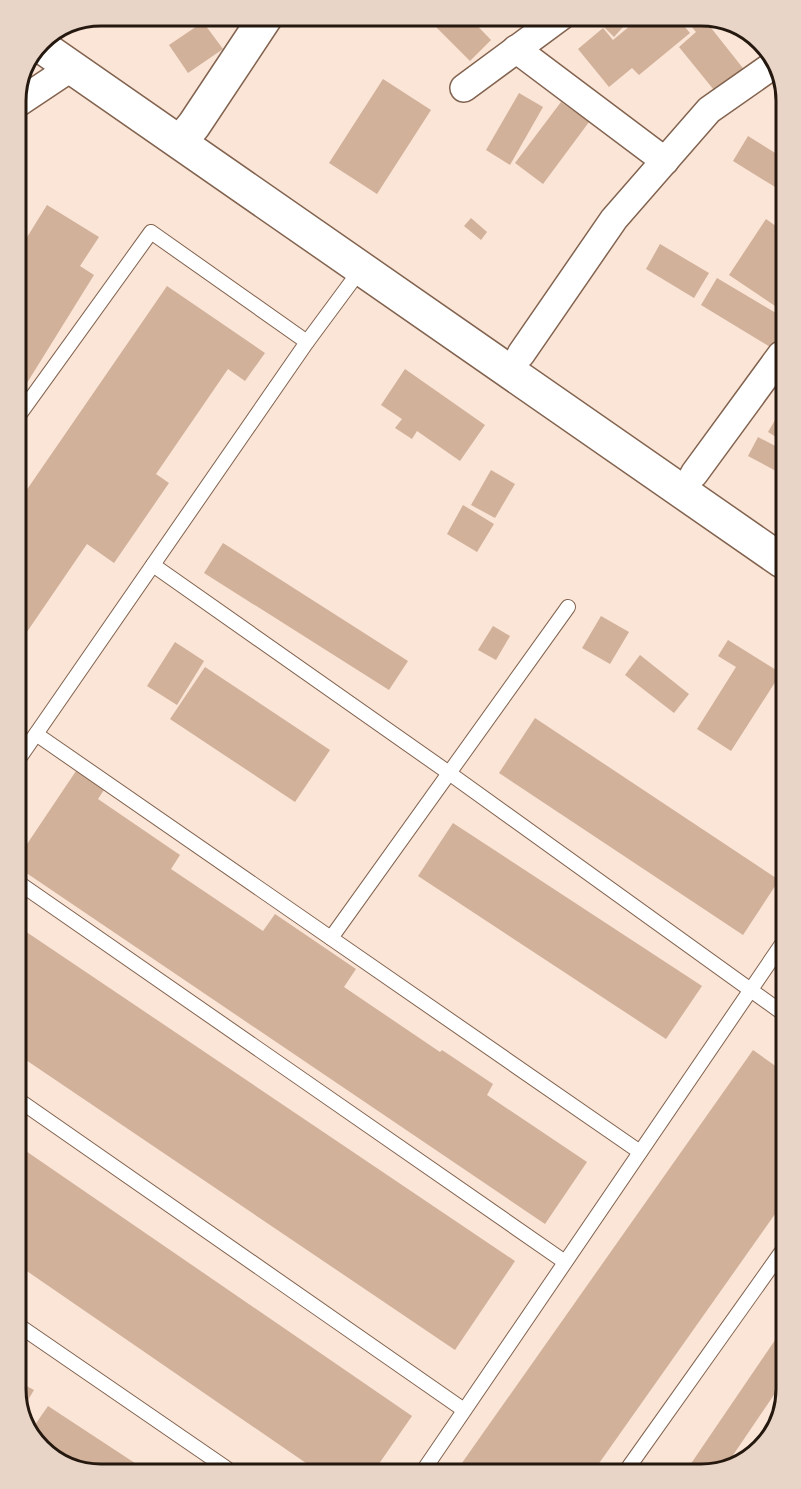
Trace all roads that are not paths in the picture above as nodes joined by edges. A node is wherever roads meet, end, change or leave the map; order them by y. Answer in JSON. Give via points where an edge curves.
{"nodes":[{"id":1,"x":260,"y":26,"type":"edge"},
{"id":2,"x":548,"y":26,"type":"edge"},
{"id":3,"x":64,"y":35,"type":"edge"},
{"id":4,"x":46,"y":50,"type":"edge"},
{"id":5,"x":516,"y":50,"type":"junction"},
{"id":6,"x":72,"y":67,"type":"junction"},
{"id":7,"x":768,"y":69,"type":"edge"},
{"id":8,"x":464,"y":88,"type":"dead end"},
{"id":9,"x":26,"y":98,"type":"edge"},
{"id":10,"x":187,"y":133,"type":"junction"},
{"id":11,"x":665,"y":161,"type":"junction"},
{"id":12,"x":361,"y":269,"type":"junction"},
{"id":13,"x":307,"y":342,"type":"junction"},
{"id":14,"x":521,"y":354,"type":"junction"},
{"id":15,"x":776,"y":362,"type":"edge"},
{"id":16,"x":26,"y":406,"type":"edge"},
{"id":17,"x":694,"y":474,"type":"junction"},
{"id":18,"x":776,"y":529,"type":"edge"},
{"id":19,"x":776,"y":557,"type":"edge"},
{"id":20,"x":153,"y":565,"type":"junction"},
{"id":21,"x":568,"y":607,"type":"dead end"},
{"id":22,"x":36,"y":734,"type":"junction"},
{"id":23,"x":26,"y":748,"type":"edge"},
{"id":24,"x":449,"y":773,"type":"junction"},
{"id":25,"x":26,"y":888,"type":"edge"},
{"id":26,"x":331,"y":938,"type":"junction"},
{"id":27,"x":776,"y":953,"type":"edge"},
{"id":28,"x":751,"y":989,"type":"junction"},
{"id":29,"x":776,"y":1008,"type":"edge"},
{"id":30,"x":26,"y":1105,"type":"edge"},
{"id":31,"x":640,"y":1152,"type":"junction"},
{"id":32,"x":776,"y":1259,"type":"edge"},
{"id":33,"x":565,"y":1262,"type":"junction"},
{"id":34,"x":26,"y":1330,"type":"edge"},
{"id":35,"x":464,"y":1410,"type":"junction"},
{"id":36,"x":219,"y":1463,"type":"edge"},
{"id":37,"x":427,"y":1464,"type":"edge"},
{"id":38,"x":631,"y":1464,"type":"edge"}],
"edges":[{"from":1,"to":10,"type":"street"},
{"from":2,"to":5,"type":"street"},
{"from":3,"to":10,"type":"street"},
{"from":4,"to":6,"type":"street"},
{"from":5,"to":8,"type":"street"},
{"from":5,"to":11,"type":"street"},
{"from":6,"to":9,"type":"street"},
{"from":6,"to":10,"type":"street"},
{"from":7,"to":11,"type":"street","via":[[709,110]]},
{"from":10,"to":12,"type":"street"},
{"from":10,"to":14,"type":"street"},
{"from":11,"to":14,"type":"street","via":[[614,219]]},
{"from":12,"to":13,"type":"lane"},
{"from":12,"to":19,"type":"street"},
{"from":13,"to":16,"type":"lane","via":[[151,232]]},
{"from":13,"to":20,"type":"lane"},
{"from":14,"to":17,"type":"street"},
{"from":15,"to":17,"type":"street"},
{"from":17,"to":18,"type":"street"},
{"from":20,"to":22,"type":"lane"},
{"from":20,"to":24,"type":"lane"},
{"from":21,"to":24,"type":"lane"},
{"from":22,"to":23,"type":"lane"},
{"from":22,"to":26,"type":"lane"},
{"from":24,"to":26,"type":"lane"},
{"from":24,"to":28,"type":"lane"},
{"from":25,"to":33,"type":"lane"},
{"from":26,"to":31,"type":"lane"},
{"from":27,"to":28,"type":"lane"},
{"from":28,"to":29,"type":"lane"},
{"from":28,"to":31,"type":"lane"},
{"from":30,"to":35,"type":"lane"},
{"from":31,"to":33,"type":"lane"},
{"from":32,"to":38,"type":"lane"},
{"from":33,"to":35,"type":"lane"},
{"from":34,"to":36,"type":"lane"},
{"from":35,"to":37,"type":"lane"}]}
